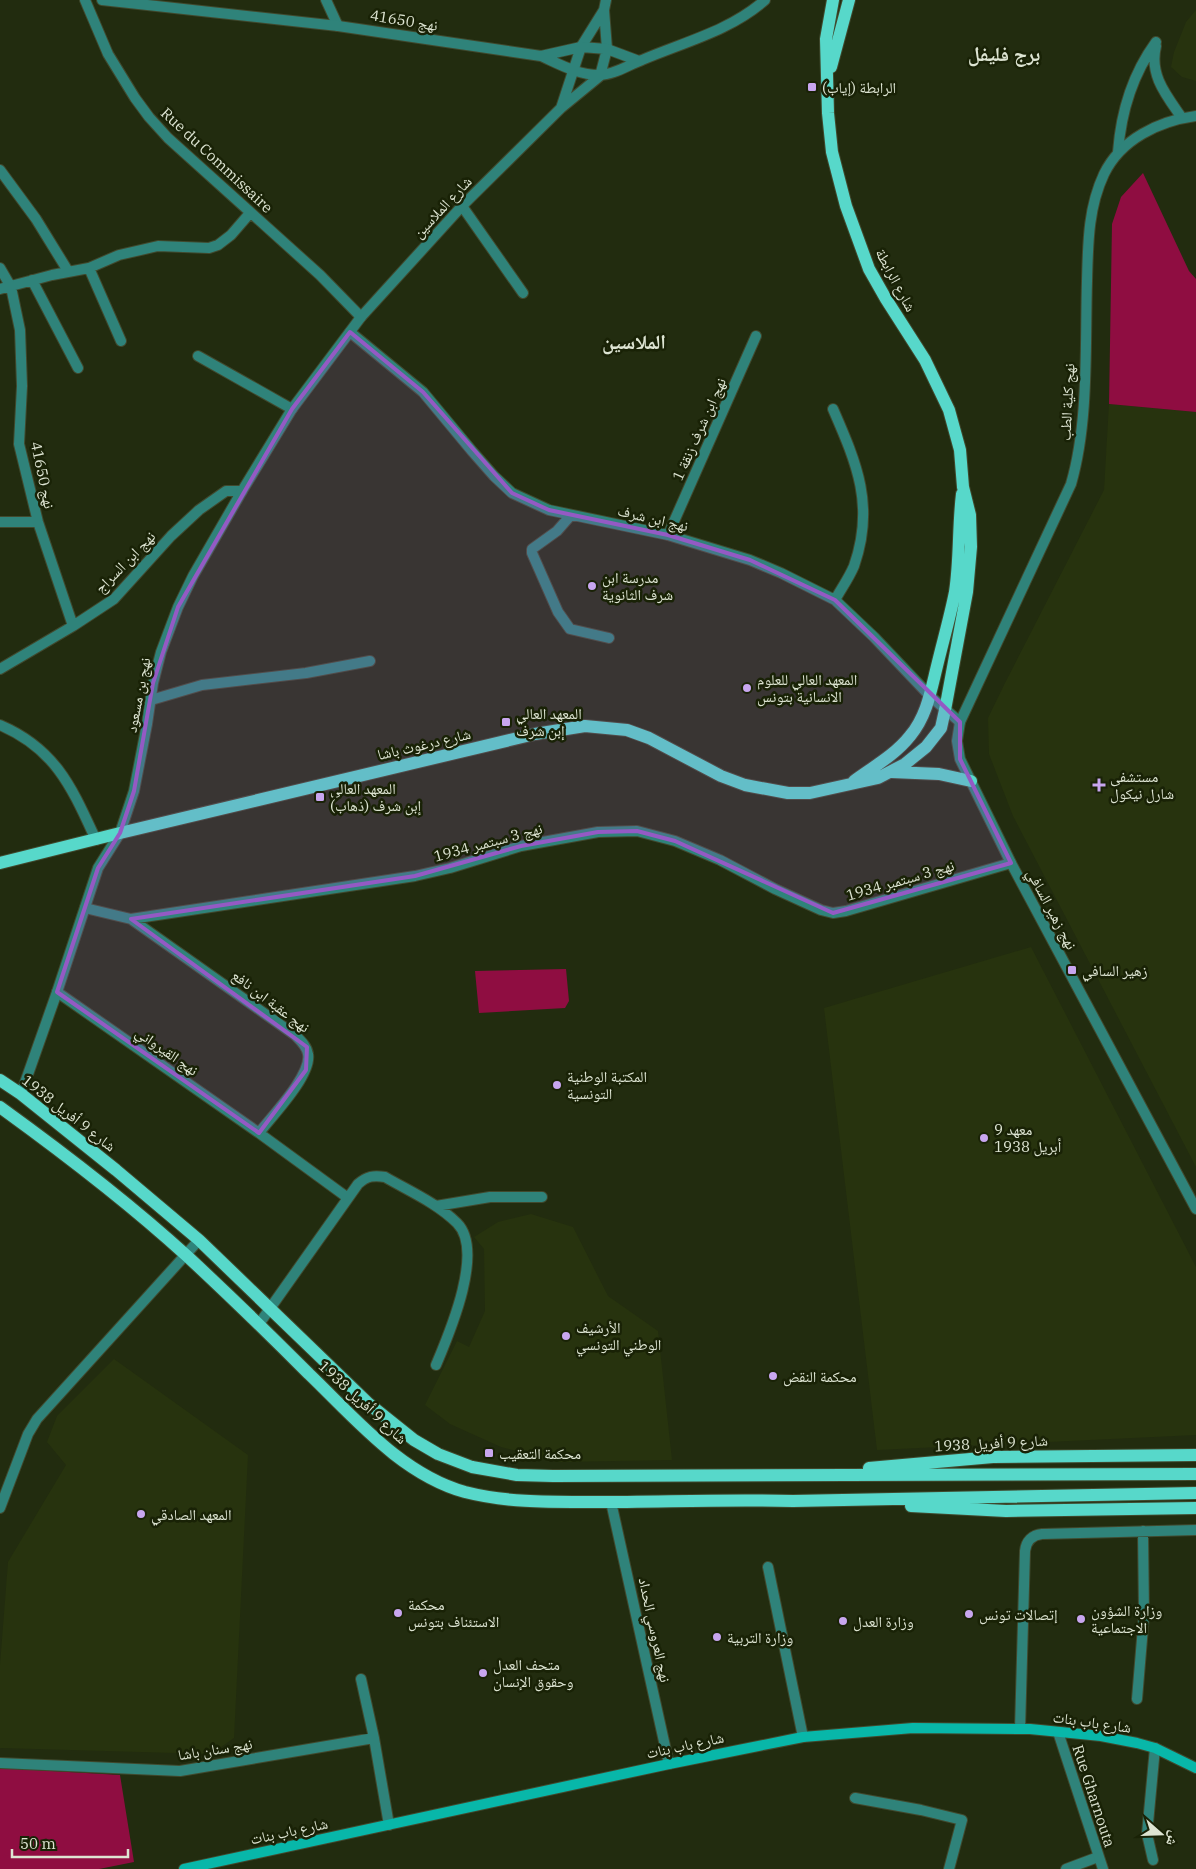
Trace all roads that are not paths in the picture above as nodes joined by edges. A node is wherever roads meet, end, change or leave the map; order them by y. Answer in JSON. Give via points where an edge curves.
{"nodes":[{"id":1,"x":84,"y":0,"type":"edge"},
{"id":2,"x":102,"y":0,"type":"edge"},
{"id":3,"x":326,"y":0,"type":"edge"},
{"id":4,"x":765,"y":0,"type":"edge"},
{"id":5,"x":834,"y":0,"type":"edge"},
{"id":6,"x":849,"y":0,"type":"edge"},
{"id":7,"x":605,"y":5,"type":"edge"},
{"id":8,"x":338,"y":26,"type":"junction"},
{"id":9,"x":582,"y":47,"type":"junction"},
{"id":10,"x":607,"y":49,"type":"junction"},
{"id":11,"x":541,"y":56,"type":"junction"},
{"id":12,"x":639,"y":61,"type":"junction"},
{"id":13,"x":575,"y":71,"type":"junction"},
{"id":14,"x":600,"y":76,"type":"junction"},
{"id":15,"x":827,"y":79,"type":"junction"},
{"id":16,"x":561,"y":108,"type":"junction"},
{"id":17,"x":1196,"y":116,"type":"edge"},
{"id":18,"x":1182,"y":118,"type":"junction"},
{"id":19,"x":1118,"y":152,"type":"junction"},
{"id":20,"x":0,"y":170,"type":"edge"},
{"id":21,"x":4,"y":185,"type":"edge"},
{"id":22,"x":462,"y":206,"type":"junction"},
{"id":23,"x":250,"y":213,"type":"junction"},
{"id":24,"x":0,"y":268,"type":"edge"},
{"id":25,"x":89,"y":268,"type":"junction"},
{"id":26,"x":68,"y":271,"type":"junction"},
{"id":27,"x":32,"y":280,"type":"junction"},
{"id":28,"x":11,"y":287,"type":"junction"},
{"id":29,"x":0,"y":289,"type":"edge"},
{"id":30,"x":522,"y":292,"type":"dead end"},
{"id":31,"x":361,"y":317,"type":"junction"},
{"id":32,"x":350,"y":332,"type":"junction"},
{"id":33,"x":756,"y":336,"type":"dead end"},
{"id":34,"x":121,"y":341,"type":"dead end"},
{"id":35,"x":198,"y":356,"type":"dead end"},
{"id":36,"x":78,"y":368,"type":"dead end"},
{"id":37,"x":833,"y":408,"type":"dead end"},
{"id":38,"x":292,"y":409,"type":"junction"},
{"id":39,"x":964,"y":487,"type":"junction"},
{"id":40,"x":242,"y":491,"type":"junction"},
{"id":41,"x":571,"y":515,"type":"junction"},
{"id":42,"x":0,"y":522,"type":"edge"},
{"id":43,"x":38,"y":522,"type":"junction"},
{"id":44,"x":668,"y":535,"type":"junction"},
{"id":45,"x":835,"y":600,"type":"junction"},
{"id":46,"x":73,"y":626,"type":"junction"},
{"id":47,"x":608,"y":638,"type":"dead end"},
{"id":48,"x":370,"y":661,"type":"dead end"},
{"id":49,"x":0,"y":669,"type":"edge"},
{"id":50,"x":930,"y":696,"type":"junction"},
{"id":51,"x":151,"y":700,"type":"junction"},
{"id":52,"x":945,"y":710,"type":"junction"},
{"id":53,"x":960,"y":722,"type":"junction"},
{"id":54,"x":0,"y":725,"type":"edge"},
{"id":55,"x":890,"y":772,"type":"junction"},
{"id":56,"x":971,"y":781,"type":"junction"},
{"id":57,"x":850,"y":784,"type":"junction"},
{"id":58,"x":120,"y":833,"type":"junction"},
{"id":59,"x":96,"y":840,"type":"junction"},
{"id":60,"x":0,"y":863,"type":"edge"},
{"id":61,"x":1011,"y":864,"type":"junction"},
{"id":62,"x":85,"y":908,"type":"junction"},
{"id":63,"x":131,"y":919,"type":"junction"},
{"id":64,"x":57,"y":992,"type":"junction"},
{"id":65,"x":0,"y":1080,"type":"edge"},
{"id":66,"x":21,"y":1094,"type":"junction"},
{"id":67,"x":0,"y":1107,"type":"edge"},
{"id":68,"x":259,"y":1133,"type":"junction"},
{"id":69,"x":542,"y":1197,"type":"dead end"},
{"id":70,"x":348,"y":1198,"type":"junction"},
{"id":71,"x":436,"y":1206,"type":"junction"},
{"id":72,"x":1196,"y":1209,"type":"edge"},
{"id":73,"x":199,"y":1240,"type":"junction"},
{"id":74,"x":186,"y":1255,"type":"junction"},
{"id":75,"x":270,"y":1308,"type":"junction"},
{"id":76,"x":259,"y":1324,"type":"junction"},
{"id":77,"x":436,"y":1365,"type":"dead end"},
{"id":78,"x":1196,"y":1455,"type":"edge"},
{"id":79,"x":1196,"y":1474,"type":"edge"},
{"id":80,"x":788,"y":1476,"type":"junction"},
{"id":81,"x":1196,"y":1493,"type":"edge"},
{"id":82,"x":793,"y":1501,"type":"junction"},
{"id":83,"x":611,"y":1502,"type":"junction"},
{"id":84,"x":0,"y":1508,"type":"edge"},
{"id":85,"x":1196,"y":1508,"type":"edge"},
{"id":86,"x":1196,"y":1530,"type":"edge"},
{"id":87,"x":1143,"y":1531,"type":"junction"},
{"id":88,"x":768,"y":1567,"type":"dead end"},
{"id":89,"x":361,"y":1679,"type":"dead end"},
{"id":90,"x":1137,"y":1699,"type":"dead end"},
{"id":91,"x":1020,"y":1729,"type":"junction"},
{"id":92,"x":1058,"y":1732,"type":"junction"},
{"id":93,"x":803,"y":1737,"type":"junction"},
{"id":94,"x":374,"y":1738,"type":"junction"},
{"id":95,"x":1156,"y":1748,"type":"junction"},
{"id":96,"x":0,"y":1763,"type":"edge"},
{"id":97,"x":669,"y":1764,"type":"junction"},
{"id":98,"x":1196,"y":1768,"type":"edge"},
{"id":99,"x":855,"y":1798,"type":"dead end"},
{"id":100,"x":389,"y":1825,"type":"junction"},
{"id":101,"x":1098,"y":1858,"type":"junction"},
{"id":102,"x":1153,"y":1860,"type":"dead end"},
{"id":103,"x":184,"y":1869,"type":"edge"},
{"id":104,"x":949,"y":1869,"type":"edge"},
{"id":105,"x":1066,"y":1869,"type":"edge"},
{"id":106,"x":1103,"y":1869,"type":"edge"}],
"edges":[{"from":1,"to":23,"type":"street","name":"Rue du Commissaire","via":[[108,54],[149,117]]},
{"from":2,"to":8,"type":"street","name":"نهج 41650"},
{"from":3,"to":8,"type":"street"},
{"from":4,"to":12,"type":"street","name":"شارع الملاسين","via":[[732,23]]},
{"from":5,"to":15,"type":"main road","name":"شارع الرابطة","via":[[826,40]]},
{"from":6,"to":15,"type":"main road"},
{"from":7,"to":9,"type":"street","name":"شارع الملاسين"},
{"from":7,"to":10,"type":"street"},
{"from":8,"to":11,"type":"street","name":"نهج 41650"},
{"from":9,"to":10,"type":"street","name":"نهج 41650"},
{"from":9,"to":11,"type":"street","name":"نهج 41650"},
{"from":9,"to":13,"type":"street","name":"شارع الملاسين"},
{"from":10,"to":12,"type":"street","name":"نهج 41650"},
{"from":10,"to":14,"type":"street"},
{"from":11,"to":13,"type":"street","name":"شارع الملاسين"},
{"from":12,"to":14,"type":"street","name":"شارع الملاسين"},
{"from":13,"to":14,"type":"street","name":"شارع الملاسين"},
{"from":13,"to":16,"type":"street","name":"شارع الملاسين"},
{"from":14,"to":16,"type":"street","name":"شارع الملاسين"},
{"from":15,"to":39,"type":"main road","name":"شارع الرابطة","via":[[832,152],[846,206],[869,270],[925,360],[949,410],[960,450]]},
{"from":16,"to":22,"type":"street","name":"شارع الملاسين"},
{"from":17,"to":18,"type":"street","name":"نهج كلية الطب"},
{"from":18,"to":19,"type":"street","name":"نهج كلية الطب","via":[[1136,137]]},
{"from":18,"to":19,"type":"street","via":[[1156,76],[1156,42],[1140,68],[1125,106]]},
{"from":19,"to":53,"type":"street","name":"نهج كلية الطب","via":[[1104,172],[1094,198],[1088,234],[1082,426],[1077,464]]},
{"from":20,"to":21,"type":"street"},
{"from":21,"to":26,"type":"street","via":[[36,219]]},
{"from":22,"to":30,"type":"street"},
{"from":22,"to":31,"type":"street","name":"شارع الملاسين"},
{"from":23,"to":25,"type":"street","via":[[218,245],[209,248],[158,246],[119,255]]},
{"from":23,"to":31,"type":"street","name":"Rue du Commissaire","via":[[320,275]]},
{"from":24,"to":28,"type":"street","name":"نهج 41650"},
{"from":25,"to":26,"type":"street"},
{"from":25,"to":34,"type":"street"},
{"from":26,"to":27,"type":"street"},
{"from":27,"to":28,"type":"street"},
{"from":27,"to":36,"type":"street"},
{"from":28,"to":29,"type":"street"},
{"from":28,"to":43,"type":"street","name":"نهج 41650","via":[[20,330],[19,444]]},
{"from":31,"to":32,"type":"street","name":"شارع الملاسين"},
{"from":32,"to":38,"type":"street","name":"نهج بن مسعود"},
{"from":32,"to":41,"type":"street","name":"نهج ابن شرف","via":[[423,392],[512,493],[549,510]]},
{"from":33,"to":44,"type":"street","name":"نهج ابن شرف زنقة 1"},
{"from":35,"to":38,"type":"street"},
{"from":37,"to":45,"type":"street","via":[[856,465],[864,504],[860,545],[853,568]]},
{"from":38,"to":40,"type":"street","name":"نهج بن مسعود"},
{"from":39,"to":50,"type":"main road","name":"شارع الرابطة","via":[[959,516],[960,548],[955,592]]},
{"from":39,"to":52,"type":"main road","name":"شارع الرابطة","via":[[970,515],[971,547],[967,592]]},
{"from":40,"to":46,"type":"street","name":"نهج ابن السراج","via":[[226,491],[199,510],[114,599]]},
{"from":40,"to":51,"type":"street","name":"نهج بن مسعود","via":[[178,607],[161,652]]},
{"from":41,"to":44,"type":"street","name":"نهج ابن شرف"},
{"from":41,"to":47,"type":"street","via":[[557,531],[535,545],[532,553],[558,612],[570,629]]},
{"from":42,"to":43,"type":"street"},
{"from":43,"to":46,"type":"street","name":"نهج 41650"},
{"from":44,"to":45,"type":"street","name":"نهج ابن شرف","via":[[750,560]]},
{"from":45,"to":50,"type":"street","name":"نهج ابن شرف"},
{"from":46,"to":49,"type":"street","name":"نهج ابن السراج"},
{"from":48,"to":51,"type":"street","via":[[306,674],[202,685]]},
{"from":50,"to":52,"type":"street","name":"نهج ابن شرف"},
{"from":50,"to":57,"type":"main road","name":"شارع درغوث باشا","via":[[911,736],[895,752]]},
{"from":51,"to":58,"type":"street","name":"نهج بن مسعود","via":[[134,791]]},
{"from":52,"to":53,"type":"street","name":"نهج ابن شرف"},
{"from":52,"to":55,"type":"main road","name":"شارع درغوث باشا","via":[[941,728],[926,747]]},
{"from":53,"to":56,"type":"street","name":"نهج زهير السافي","via":[[958,750]]},
{"from":54,"to":59,"type":"street","via":[[20,733],[55,763]]},
{"from":55,"to":56,"type":"main road","via":[[939,774]]},
{"from":55,"to":57,"type":"main road","name":"شارع درغوث باشا"},
{"from":56,"to":61,"type":"street","name":"نهج زهير السافي"},
{"from":57,"to":58,"type":"main road","name":"شارع درغوث باشا","via":[[810,793],[766,790],[721,776],[627,730],[585,726],[535,734]]},
{"from":58,"to":59,"type":"main road","name":"شارع درغوث باشا"},
{"from":58,"to":62,"type":"street","name":"نهج بن مسعود","via":[[98,868]]},
{"from":59,"to":60,"type":"main road","name":"شارع درغوث باشا"},
{"from":61,"to":63,"type":"street","name":"نهج 3 سبتمبر 1934","via":[[833,913],[813,907],[675,841],[637,831],[598,832],[522,846],[415,876]]},
{"from":61,"to":72,"type":"street","name":"نهج زهير السافي"},
{"from":62,"to":63,"type":"street","name":"نهج عقبة ابن نافع"},
{"from":62,"to":64,"type":"street","name":"نهج بن مسعود"},
{"from":63,"to":68,"type":"street","name":"نهج عقبة ابن نافع","via":[[295,1035],[306,1047],[309,1062],[306,1070]]},
{"from":64,"to":66,"type":"street","name":"نهج بن مسعود"},
{"from":64,"to":68,"type":"street","name":"نهج القيرواني"},
{"from":65,"to":66,"type":"main road","name":"شارع 9 أفريل 1938"},
{"from":66,"to":73,"type":"main road","name":"شارع 9 أفريل 1938"},
{"from":67,"to":74,"type":"main road","name":"شارع 9 أفريل 1938","via":[[84,1168]]},
{"from":68,"to":70,"type":"street"},
{"from":69,"to":71,"type":"street","via":[[490,1197]]},
{"from":70,"to":71,"type":"street","via":[[365,1178],[375,1176],[385,1177]]},
{"from":70,"to":75,"type":"street"},
{"from":71,"to":77,"type":"street","via":[[458,1223],[466,1238],[468,1260],[453,1324]]},
{"from":73,"to":74,"type":"street"},
{"from":73,"to":75,"type":"main road","name":"شارع 9 أفريل 1938"},
{"from":74,"to":76,"type":"main road","name":"شارع 9 أفريل 1938"},
{"from":74,"to":84,"type":"street","via":[[37,1419],[28,1434]]},
{"from":75,"to":76,"type":"street"},
{"from":75,"to":80,"type":"main road","name":"شارع 9 أفريل 1938","via":[[369,1404],[414,1440],[438,1454],[472,1467],[517,1475]]},
{"from":76,"to":83,"type":"main road","name":"شارع 9 أفريل 1938","via":[[364,1427],[408,1465],[424,1474],[463,1491],[510,1500]]},
{"from":78,"to":80,"type":"main road","name":"شارع 9 أفريل 1938","via":[[993,1457]]},
{"from":79,"to":80,"type":"main road","name":"شارع 9 أفريل 1938"},
{"from":81,"to":82,"type":"main road","name":"شارع 9 أفريل 1938"},
{"from":82,"to":83,"type":"main road","name":"شارع 9 أفريل 1938"},
{"from":82,"to":85,"type":"main road","name":"شارع 9 أفريل 1938","via":[[1006,1511]]},
{"from":83,"to":97,"type":"street","name":"نهج العروسي الحداد"},
{"from":86,"to":87,"type":"street"},
{"from":87,"to":90,"type":"street","via":[[1144,1615]]},
{"from":87,"to":91,"type":"street","via":[[1042,1534],[1033,1536],[1027,1543]]},
{"from":88,"to":93,"type":"street"},
{"from":89,"to":94,"type":"street"},
{"from":91,"to":92,"type":"main road","name":"شارع باب بنات"},
{"from":91,"to":93,"type":"main road","name":"شارع باب بنات","via":[[913,1728]]},
{"from":92,"to":95,"type":"main road","name":"شارع باب بنات","via":[[1101,1736]]},
{"from":92,"to":101,"type":"street","name":"Rue Gharnouta"},
{"from":93,"to":97,"type":"main road","name":"شارع باب بنات"},
{"from":94,"to":96,"type":"street","name":"نهج سنان باشا","via":[[180,1771]]},
{"from":94,"to":100,"type":"street"},
{"from":95,"to":98,"type":"main road","name":"شارع باب بنات"},
{"from":95,"to":102,"type":"street","via":[[1147,1834]]},
{"from":97,"to":100,"type":"main road","name":"شارع باب بنات"},
{"from":99,"to":104,"type":"street","via":[[962,1820]]},
{"from":100,"to":103,"type":"main road","name":"شارع باب بنات"},
{"from":101,"to":105,"type":"street"},
{"from":101,"to":106,"type":"street","name":"Rue Gharnouta"}]}
